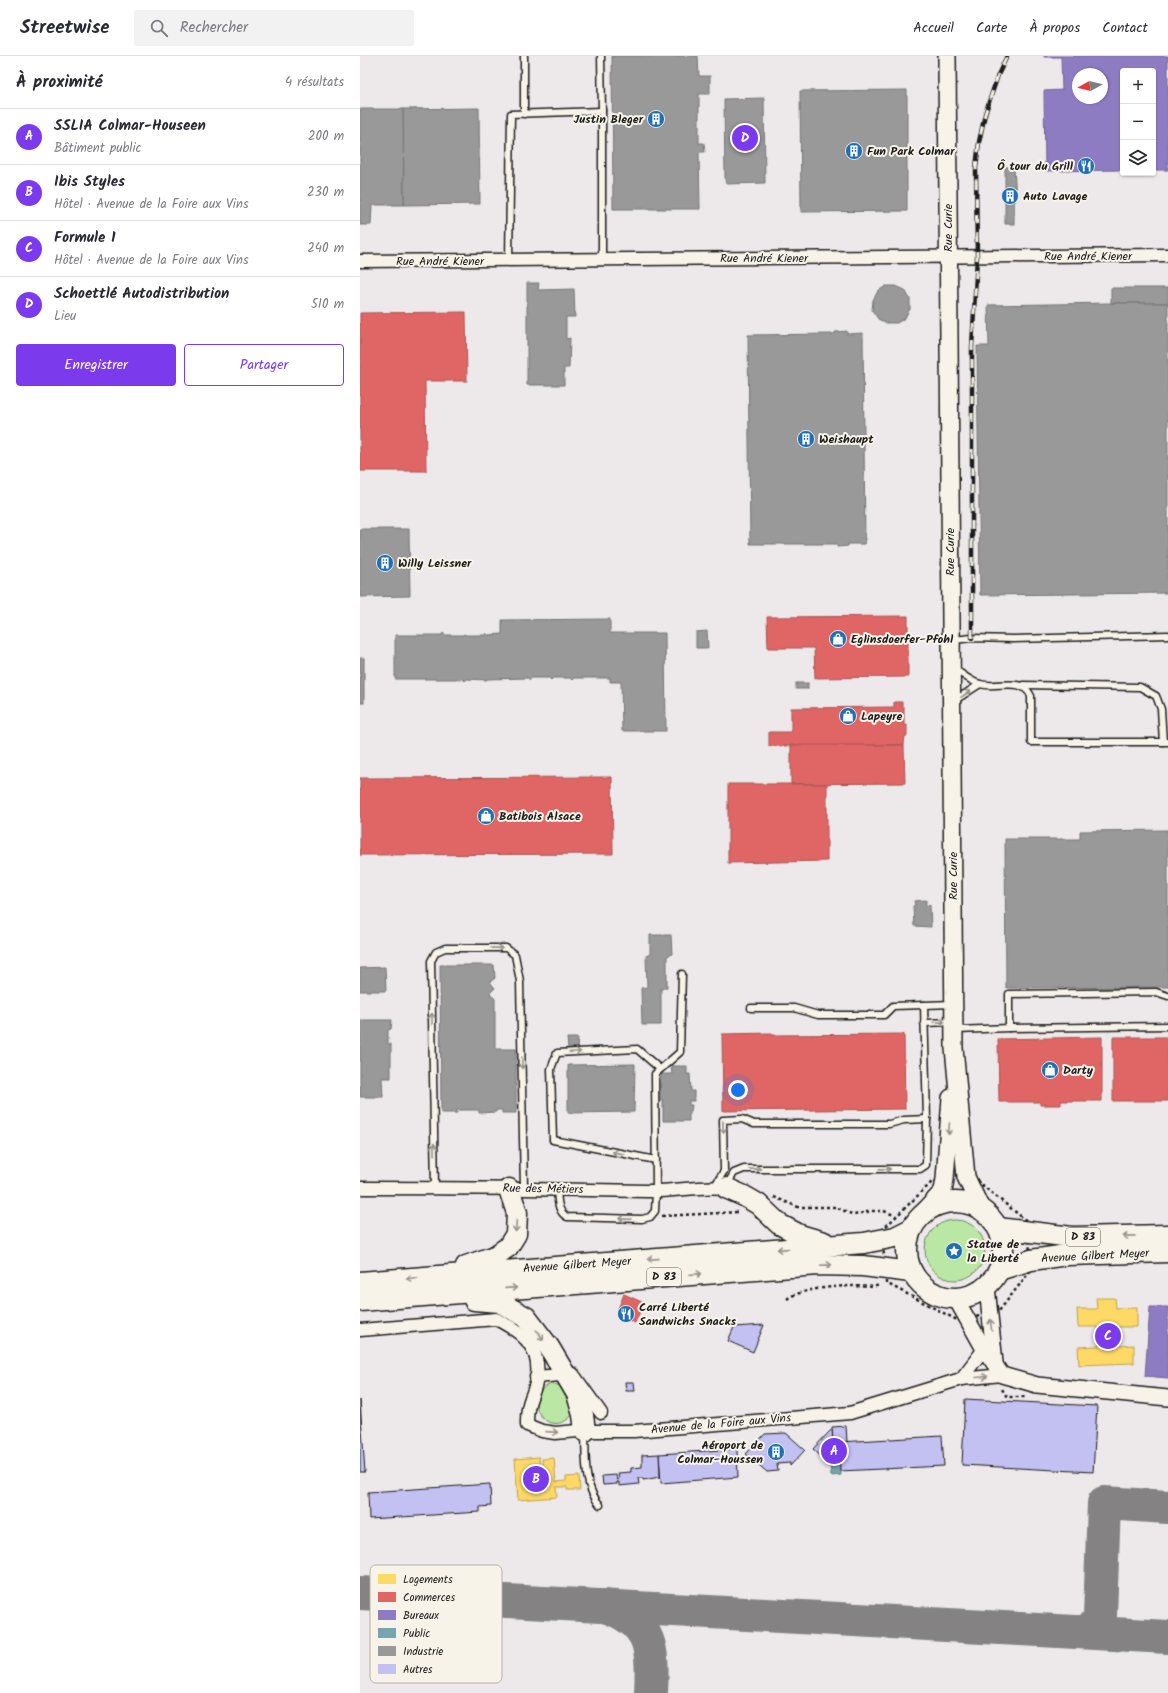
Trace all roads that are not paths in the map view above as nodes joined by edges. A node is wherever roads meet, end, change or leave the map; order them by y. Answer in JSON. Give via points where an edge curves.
{"nodes":[{"id":1,"x":524,"y":56,"type":"edge"},
{"id":2,"x":601,"y":56,"type":"edge"},
{"id":3,"x":947,"y":56,"type":"edge"},
{"id":4,"x":602,"y":111,"type":"junction"},
{"id":5,"x":524,"y":114,"type":"junction"},
{"id":6,"x":1168,"y":255,"type":"edge"},
{"id":7,"x":948,"y":257,"type":"junction"},
{"id":8,"x":509,"y":260,"type":"junction"},
{"id":9,"x":602,"y":260,"type":"junction"},
{"id":10,"x":360,"y":261,"type":"edge"},
{"id":11,"x":1168,"y":634,"type":"edge"},
{"id":12,"x":951,"y":640,"type":"junction"},
{"id":13,"x":951,"y":667,"type":"junction"},
{"id":14,"x":980,"y":684,"type":"junction"},
{"id":15,"x":1021,"y":685,"type":"junction"},
{"id":16,"x":951,"y":703,"type":"junction"},
{"id":17,"x":1166,"y":742,"type":"edge"},
{"id":18,"x":682,"y":974,"type":"dead end"},
{"id":19,"x":1168,"y":996,"type":"edge"},
{"id":20,"x":954,"y":1004,"type":"junction"},
{"id":21,"x":924,"y":1005,"type":"junction"},
{"id":22,"x":751,"y":1008,"type":"dead end"},
{"id":23,"x":924,"y":1023,"type":"junction"},
{"id":24,"x":954,"y":1026,"type":"junction"},
{"id":25,"x":1168,"y":1026,"type":"edge"},
{"id":26,"x":1009,"y":1028,"type":"junction"},
{"id":27,"x":954,"y":1048,"type":"junction"},
{"id":28,"x":660,"y":1069,"type":"junction"},
{"id":29,"x":927,"y":1119,"type":"junction"},
{"id":30,"x":656,"y":1160,"type":"junction"},
{"id":31,"x":360,"y":1188,"type":"edge"},
{"id":32,"x":435,"y":1188,"type":"junction"},
{"id":33,"x":720,"y":1188,"type":"junction"},
{"id":34,"x":516,"y":1189,"type":"junction"},
{"id":35,"x":557,"y":1189,"type":"junction"},
{"id":36,"x":656,"y":1191,"type":"junction"},
{"id":37,"x":981,"y":1209,"type":"junction"},
{"id":38,"x":917,"y":1222,"type":"junction"},
{"id":39,"x":998,"y":1228,"type":"junction"},
{"id":40,"x":1168,"y":1235,"type":"edge"},
{"id":41,"x":833,"y":1245,"type":"junction"},
{"id":42,"x":1168,"y":1252,"type":"edge"},
{"id":43,"x":999,"y":1270,"type":"junction"},
{"id":44,"x":911,"y":1272,"type":"junction"},
{"id":45,"x":438,"y":1276,"type":"junction"},
{"id":46,"x":360,"y":1282,"type":"edge"},
{"id":47,"x":987,"y":1287,"type":"junction"},
{"id":48,"x":416,"y":1296,"type":"junction"},
{"id":49,"x":956,"y":1299,"type":"junction"},
{"id":50,"x":360,"y":1301,"type":"edge"},
{"id":51,"x":360,"y":1330,"type":"edge"},
{"id":52,"x":984,"y":1349,"type":"junction"},
{"id":53,"x":999,"y":1369,"type":"junction"},
{"id":54,"x":566,"y":1374,"type":"junction"},
{"id":55,"x":536,"y":1377,"type":"junction"},
{"id":56,"x":961,"y":1379,"type":"junction"},
{"id":57,"x":1168,"y":1398,"type":"edge"},
{"id":58,"x":600,"y":1413,"type":"dead end"},
{"id":59,"x":582,"y":1431,"type":"junction"},
{"id":60,"x":600,"y":1505,"type":"dead end"}],
"edges":[{"from":1,"to":5,"type":"lane"},
{"from":2,"to":4,"type":"lane"},
{"from":3,"to":7,"type":"main road","name":"Rue Curie"},
{"from":4,"to":5,"type":"lane"},
{"from":4,"to":9,"type":"lane"},
{"from":5,"to":8,"type":"lane","via":[[512,114]]},
{"from":6,"to":7,"type":"street","name":"Rue André Kiener"},
{"from":7,"to":9,"type":"street","name":"Rue André Kiener"},
{"from":7,"to":12,"type":"main road","name":"Rue Curie"},
{"from":8,"to":9,"type":"street","name":"Rue André Kiener"},
{"from":8,"to":10,"type":"street","name":"Rue André Kiener"},
{"from":11,"to":12,"type":"lane"},
{"from":12,"to":13,"type":"main road","name":"Rue Curie"},
{"from":13,"to":14,"type":"lane"},
{"from":13,"to":16,"type":"main road","name":"Rue Curie"},
{"from":14,"to":15,"type":"lane"},
{"from":16,"to":14,"type":"lane","one_way":true},
{"from":15,"to":17,"type":"lane","via":[[1140,687],[1156,696],[1161,709]]},
{"from":15,"to":17,"type":"lane","via":[[1028,689],[1030,696],[1031,742]]},
{"from":16,"to":20,"type":"main road","name":"Rue Curie"},
{"from":18,"to":28,"type":"lane","via":[[680,1052]]},
{"from":19,"to":26,"type":"lane","via":[[1156,992],[1009,994]]},
{"from":20,"to":21,"type":"lane"},
{"from":20,"to":24,"type":"main road","name":"Rue Curie"},
{"from":21,"to":22,"type":"lane","via":[[893,1006],[884,1015],[818,1015],[794,1008]]},
{"from":21,"to":23,"type":"lane"},
{"from":23,"to":24,"type":"lane","one_way":true},
{"from":23,"to":29,"type":"lane"},
{"from":24,"to":26,"type":"lane"},
{"from":24,"to":27,"type":"main road","name":"Rue Curie"},
{"from":25,"to":26,"type":"lane"},
{"from":27,"to":37,"type":"main road","name":"Rue Curie","via":[[966,1177]]},
{"from":27,"to":38,"type":"main road","name":"Rue Curie","one_way":true,"via":[[946,1179],[943,1191]]},
{"from":28,"to":30,"type":"lane","via":[[655,1074]]},
{"from":30,"to":28,"type":"lane","one_way":true,"via":[[553,1140],[551,1069],[557,1052],[636,1049]]},
{"from":33,"to":29,"type":"lane","one_way":true,"via":[[734,1174],[744,1169],[920,1170],[926,1165]]},
{"from":29,"to":33,"type":"lane","one_way":true,"via":[[904,1120],[889,1124],[754,1124],[742,1119],[723,1120],[724,1171]]},
{"from":30,"to":36,"type":"lane"},
{"from":31,"to":32,"type":"street","name":"Rue des Métiers"},
{"from":32,"to":34,"type":"street","name":"Rue des Métiers"},
{"from":32,"to":34,"type":"lane","one_way":true,"via":[[431,961],[436,952],[446,948],[506,948],[515,955],[520,981]]},
{"from":33,"to":36,"type":"street","name":"Rue des Métiers"},
{"from":33,"to":41,"type":"main road","via":[[758,1204],[779,1224],[800,1235]]},
{"from":34,"to":35,"type":"street","name":"Rue des Métiers"},
{"from":34,"to":45,"type":"main road","one_way":true,"via":[[516,1234],[508,1247],[495,1256]]},
{"from":35,"to":36,"type":"street","name":"Rue des Métiers"},
{"from":36,"to":35,"type":"lane","one_way":true,"via":[[655,1211],[650,1217],[574,1218],[562,1214]]},
{"from":37,"to":38,"type":"main road","via":[[966,1203],[951,1202],[935,1206]]},
{"from":37,"to":39,"type":"main road"},
{"from":38,"to":41,"type":"main road","name":"Avenue Gilbert Meyer","number":"D 83","via":[[895,1237]]},
{"from":38,"to":44,"type":"main road","via":[[907,1243],[907,1258]]},
{"from":40,"to":39,"type":"main road","name":"Avenue Gilbert Meyer","number":"D 83","one_way":true,"via":[[1072,1237]]},
{"from":39,"to":43,"type":"main road","via":[[1003,1256]]},
{"from":41,"to":45,"type":"main road","name":"Avenue Gilbert Meyer","number":"D 83","one_way":true},
{"from":42,"to":43,"type":"main road","name":"Avenue Gilbert Meyer","number":"D 83","via":[[1067,1255],[1031,1260]]},
{"from":43,"to":47,"type":"main road"},
{"from":48,"to":44,"type":"main road","name":"Avenue Gilbert Meyer","number":"D 83","one_way":true,"via":[[818,1265],[848,1265],[886,1276]]},
{"from":44,"to":49,"type":"main road","via":[[919,1284],[930,1292],[942,1298]]},
{"from":45,"to":46,"type":"main road","name":"Avenue Gilbert Meyer","number":"D 83","one_way":true},
{"from":47,"to":49,"type":"main road","via":[[972,1295]]},
{"from":53,"to":47,"type":"street","one_way":true},
{"from":48,"to":50,"type":"main road","name":"Avenue Gilbert Meyer","number":"D 83"},
{"from":48,"to":54,"type":"main road","one_way":true,"via":[[499,1302],[526,1317]]},
{"from":49,"to":52,"type":"street"},
{"from":51,"to":55,"type":"street","name":"Avenue de la Foire aux Vins","via":[[496,1319],[512,1327],[534,1349],[538,1365]]},
{"from":52,"to":53,"type":"street"},
{"from":52,"to":56,"type":"street"},
{"from":56,"to":53,"type":"street","name":"Avenue de la Foire aux Vins","one_way":true},
{"from":53,"to":57,"type":"street","name":"Avenue de la Foire aux Vins","via":[[1037,1385]]},
{"from":54,"to":55,"type":"street"},
{"from":54,"to":58,"type":"street","via":[[573,1374]]},
{"from":54,"to":59,"type":"main road","via":[[577,1394],[583,1415]]},
{"from":55,"to":59,"type":"street","name":"Avenue de la Foire aux Vins","one_way":true,"via":[[527,1424],[542,1432]]},
{"from":56,"to":59,"type":"street","name":"Avenue de la Foire aux Vins","via":[[850,1413],[634,1431]]},
{"from":59,"to":60,"type":"lane","via":[[589,1486]]}]}
